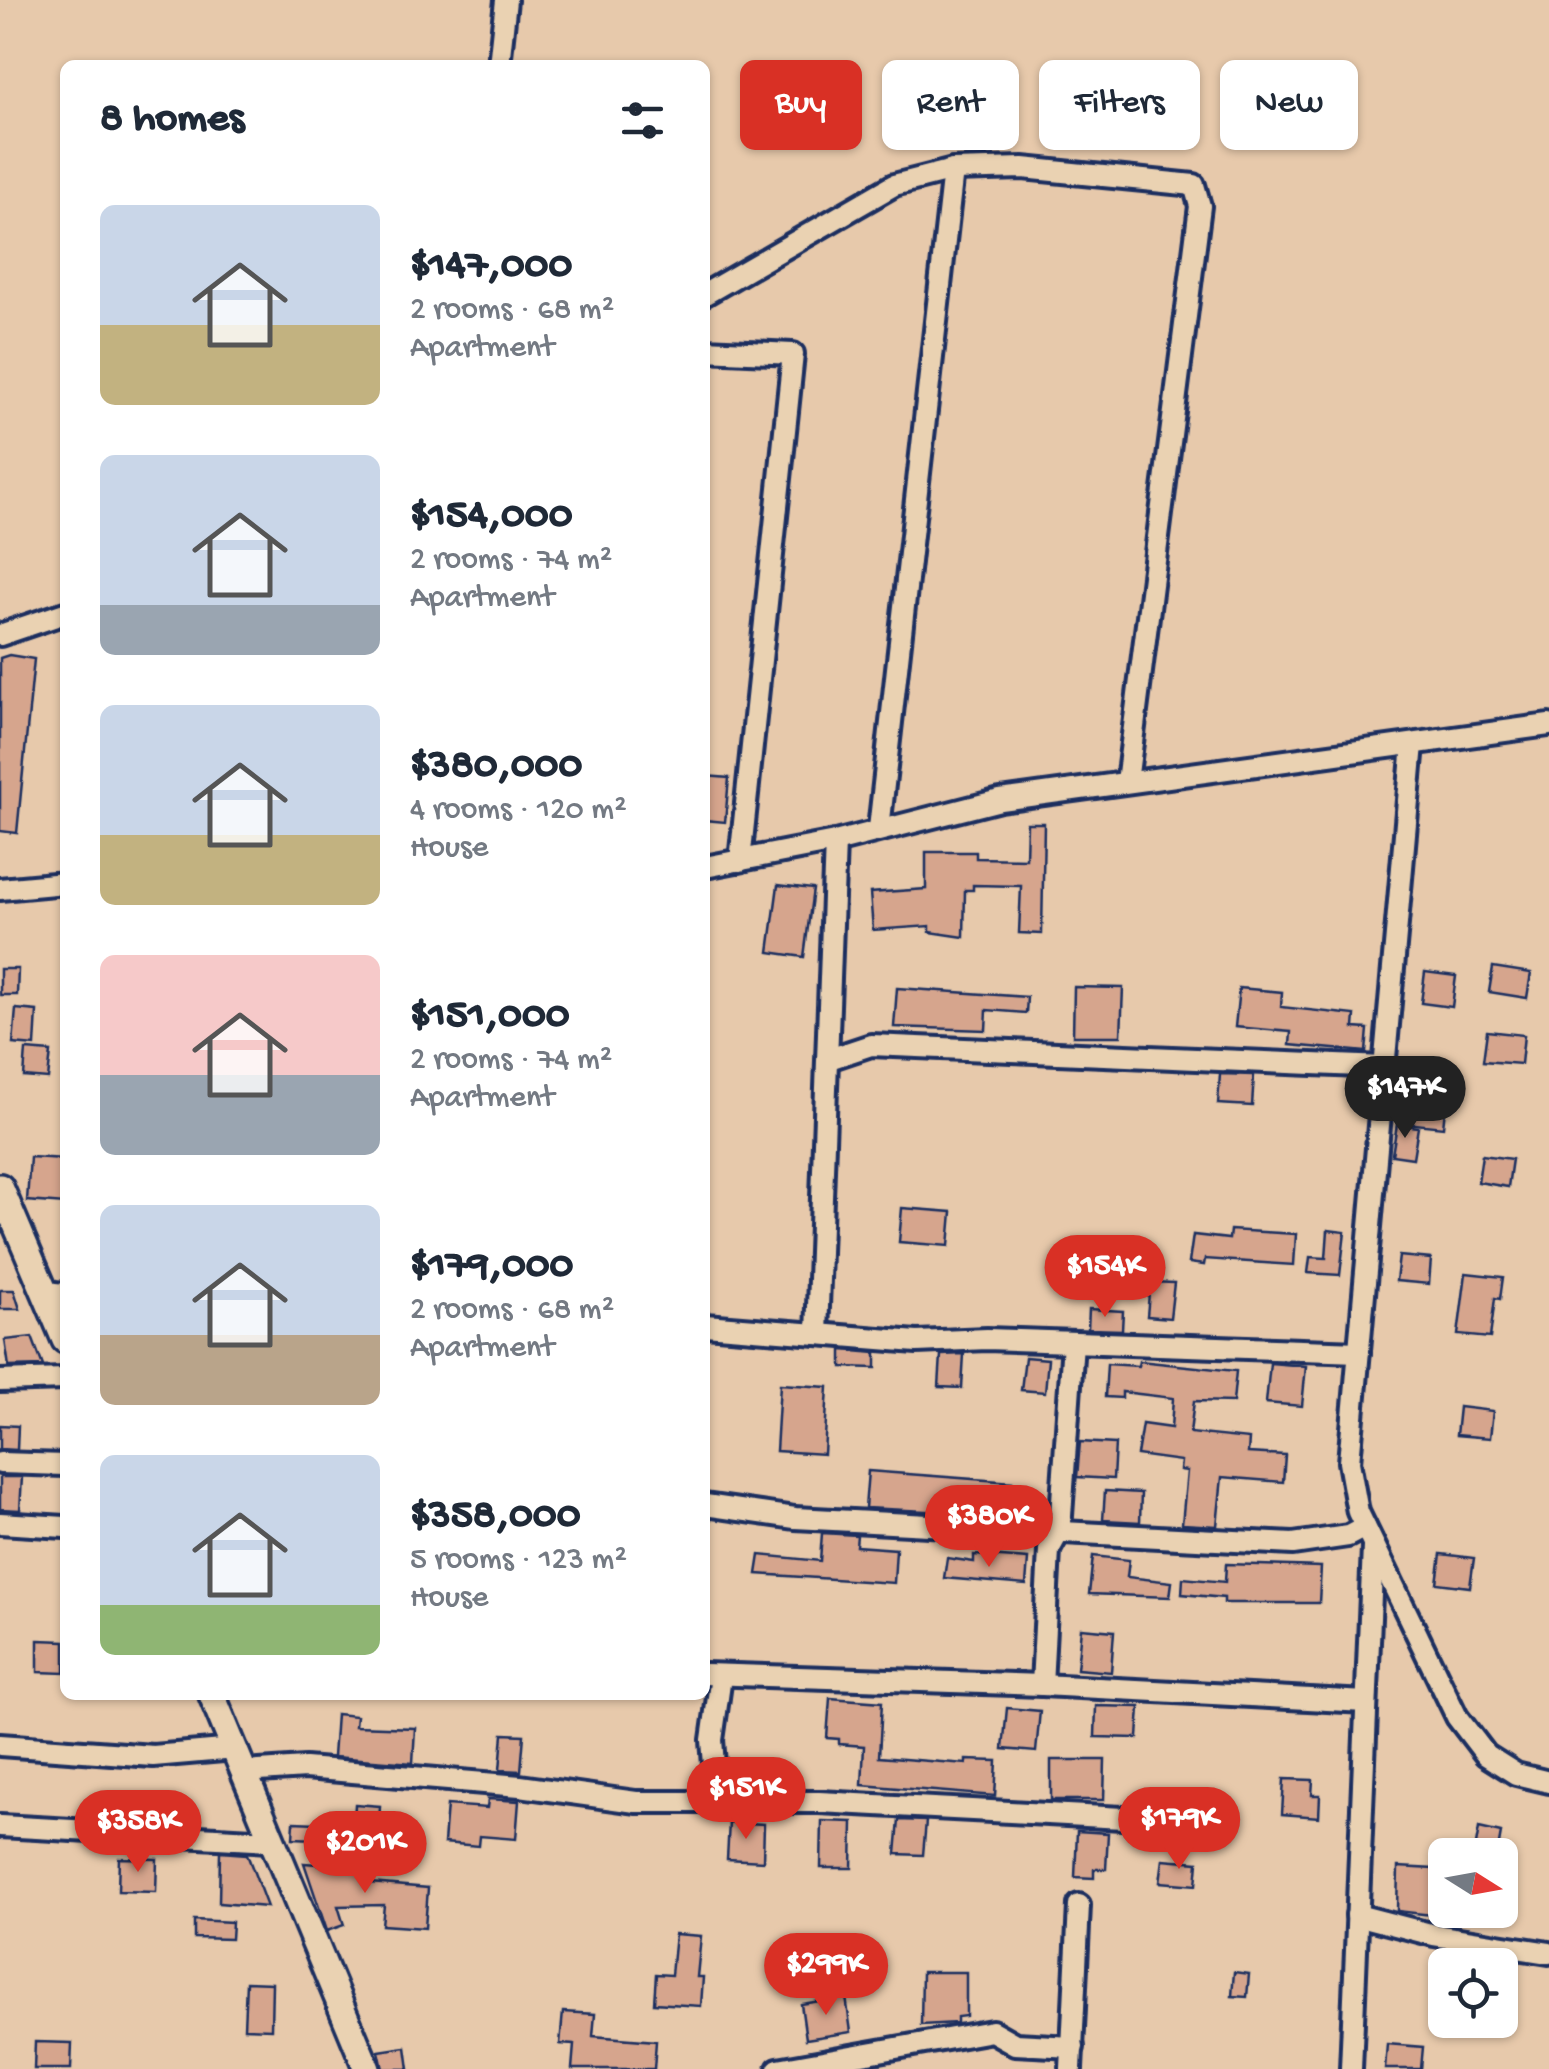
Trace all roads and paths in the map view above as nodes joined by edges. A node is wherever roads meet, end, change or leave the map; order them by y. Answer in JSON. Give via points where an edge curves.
{"nodes":[{"id":1,"x":506,"y":0,"type":"edge"},
{"id":2,"x":500,"y":60,"type":"edge"},
{"id":3,"x":954,"y":170,"type":"junction"},
{"id":4,"x":710,"y":291,"type":"edge"},
{"id":5,"x":710,"y":350,"type":"edge"},
{"id":6,"x":60,"y":615,"type":"edge"},
{"id":7,"x":0,"y":635,"type":"edge"},
{"id":8,"x":1549,"y":725,"type":"edge"},
{"id":9,"x":1413,"y":744,"type":"junction"},
{"id":10,"x":1127,"y":782,"type":"junction"},
{"id":11,"x":879,"y":829,"type":"junction"},
{"id":12,"x":834,"y":842,"type":"junction"},
{"id":13,"x":740,"y":862,"type":"junction"},
{"id":14,"x":710,"y":865,"type":"edge"},
{"id":15,"x":60,"y":884,"type":"edge"},
{"id":16,"x":0,"y":890,"type":"edge"},
{"id":17,"x":829,"y":1059,"type":"junction"},
{"id":18,"x":1384,"y":1067,"type":"junction"},
{"id":19,"x":0,"y":1187,"type":"edge"},
{"id":20,"x":55,"y":1293,"type":"edge"},
{"id":21,"x":710,"y":1324,"type":"edge"},
{"id":22,"x":817,"y":1334,"type":"junction"},
{"id":23,"x":1073,"y":1342,"type":"junction"},
{"id":24,"x":1358,"y":1352,"type":"junction"},
{"id":25,"x":60,"y":1379,"type":"edge"},
{"id":26,"x":0,"y":1381,"type":"edge"},
{"id":27,"x":0,"y":1463,"type":"edge"},
{"id":28,"x":60,"y":1464,"type":"edge"},
{"id":29,"x":710,"y":1506,"type":"edge"},
{"id":30,"x":0,"y":1523,"type":"edge"},
{"id":31,"x":60,"y":1528,"type":"edge"},
{"id":32,"x":1060,"y":1530,"type":"junction"},
{"id":33,"x":1369,"y":1536,"type":"junction"},
{"id":34,"x":713,"y":1675,"type":"edge"},
{"id":35,"x":1042,"y":1684,"type":"junction"},
{"id":36,"x":214,"y":1700,"type":"edge"},
{"id":37,"x":1366,"y":1702,"type":"junction"},
{"id":38,"x":0,"y":1745,"type":"edge"},
{"id":39,"x":240,"y":1760,"type":"junction"},
{"id":40,"x":1549,"y":1782,"type":"edge"},
{"id":41,"x":716,"y":1801,"type":"junction"},
{"id":42,"x":1123,"y":1818,"type":"dead end"},
{"id":43,"x":0,"y":1826,"type":"edge"},
{"id":44,"x":270,"y":1841,"type":"junction"},
{"id":45,"x":1079,"y":1905,"type":"dead end"},
{"id":46,"x":1358,"y":1914,"type":"junction"},
{"id":47,"x":1549,"y":1953,"type":"edge"},
{"id":48,"x":1072,"y":2046,"type":"junction"},
{"id":49,"x":368,"y":2069,"type":"edge"},
{"id":50,"x":778,"y":2069,"type":"edge"},
{"id":51,"x":1072,"y":2069,"type":"edge"},
{"id":52,"x":1350,"y":2069,"type":"edge"}],
"edges":[{"from":1,"to":2,"type":"street"},
{"from":3,"to":4,"type":"street","via":[[894,185]]},
{"from":3,"to":10,"type":"street","via":[[1023,168],[1194,184],[1200,206]]},
{"from":3,"to":11,"type":"street"},
{"from":5,"to":13,"type":"street","via":[[793,354]]},
{"from":6,"to":7,"type":"street"},
{"from":8,"to":9,"type":"street"},
{"from":9,"to":10,"type":"street"},
{"from":9,"to":18,"type":"street"},
{"from":10,"to":11,"type":"street","via":[[1000,800]]},
{"from":11,"to":12,"type":"street"},
{"from":12,"to":13,"type":"street"},
{"from":12,"to":17,"type":"street"},
{"from":13,"to":14,"type":"street"},
{"from":15,"to":16,"type":"street"},
{"from":17,"to":18,"type":"street","via":[[871,1045]]},
{"from":17,"to":22,"type":"street"},
{"from":18,"to":24,"type":"street"},
{"from":19,"to":20,"type":"street"},
{"from":21,"to":22,"type":"street"},
{"from":22,"to":23,"type":"street"},
{"from":23,"to":24,"type":"street"},
{"from":23,"to":32,"type":"street"},
{"from":24,"to":33,"type":"street","via":[[1349,1462]]},
{"from":25,"to":26,"type":"street"},
{"from":27,"to":28,"type":"street"},
{"from":29,"to":32,"type":"street","via":[[795,1518]]},
{"from":30,"to":31,"type":"street"},
{"from":32,"to":33,"type":"street","via":[[1293,1544]]},
{"from":32,"to":35,"type":"street","via":[[1050,1550]]},
{"from":33,"to":37,"type":"street"},
{"from":33,"to":40,"type":"street","via":[[1457,1718],[1486,1756],[1516,1774]]},
{"from":34,"to":35,"type":"street"},
{"from":34,"to":41,"type":"street"},
{"from":35,"to":37,"type":"street"},
{"from":36,"to":39,"type":"street"},
{"from":37,"to":46,"type":"street"},
{"from":38,"to":39,"type":"street"},
{"from":39,"to":41,"type":"street","via":[[256,1768],[520,1786],[636,1802]]},
{"from":39,"to":44,"type":"street"},
{"from":41,"to":42,"type":"street"},
{"from":43,"to":44,"type":"street"},
{"from":44,"to":49,"type":"street"},
{"from":45,"to":48,"type":"street"},
{"from":46,"to":47,"type":"street"},
{"from":46,"to":52,"type":"street"},
{"from":48,"to":50,"type":"street","via":[[1015,2044],[992,2031]]},
{"from":48,"to":51,"type":"street"}]}
